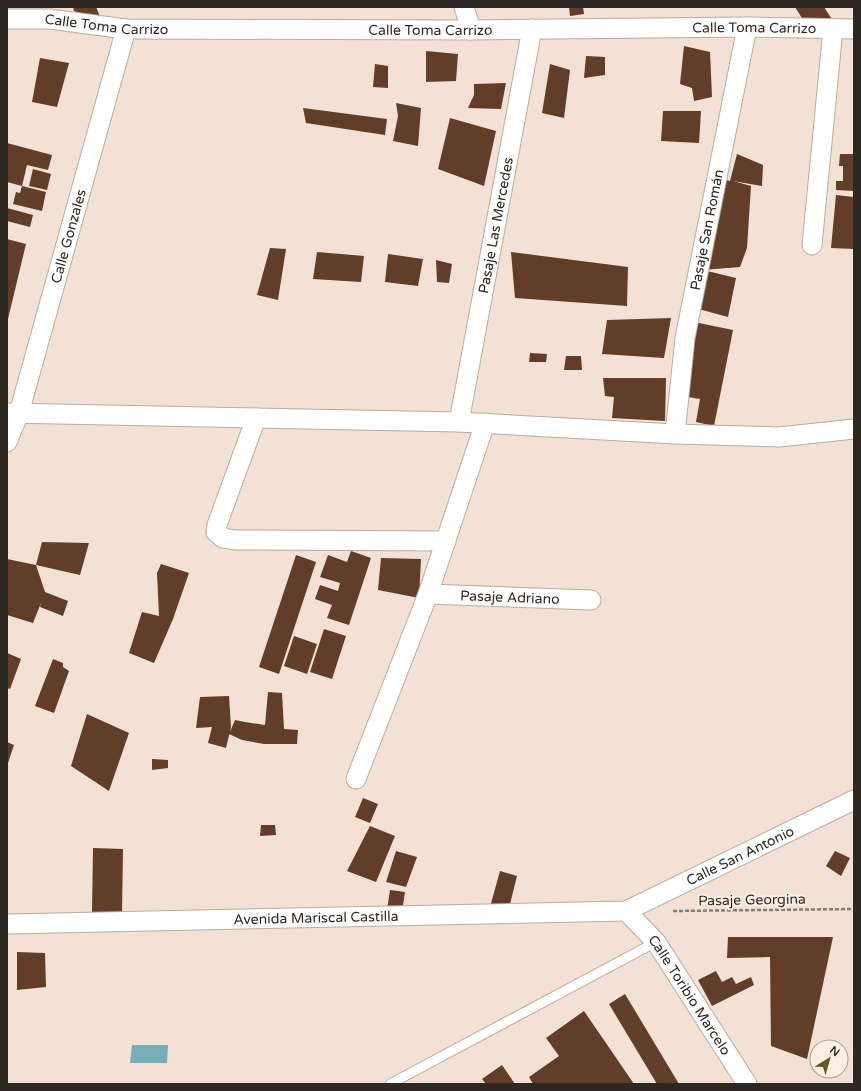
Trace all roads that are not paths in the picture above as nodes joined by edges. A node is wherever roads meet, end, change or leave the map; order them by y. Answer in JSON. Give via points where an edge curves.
{"nodes":[{"id":1,"x":464,"y":7,"type":"edge"},
{"id":2,"x":47,"y":13,"type":"edge"},
{"id":3,"x":7,"y":19,"type":"edge"},
{"id":4,"x":747,"y":27,"type":"junction"},
{"id":5,"x":126,"y":29,"type":"junction"},
{"id":6,"x":532,"y":29,"type":"junction"},
{"id":7,"x":833,"y":29,"type":"junction"},
{"id":8,"x":854,"y":29,"type":"edge"},
{"id":9,"x":470,"y":30,"type":"junction"},
{"id":10,"x":812,"y":245,"type":"dead end"},
{"id":11,"x":13,"y":413,"type":"edge"},
{"id":12,"x":256,"y":418,"type":"junction"},
{"id":13,"x":459,"y":422,"type":"junction"},
{"id":14,"x":485,"y":423,"type":"junction"},
{"id":15,"x":854,"y":429,"type":"edge"},
{"id":16,"x":675,"y":434,"type":"junction"},
{"id":17,"x":7,"y":442,"type":"edge"},
{"id":18,"x":446,"y":541,"type":"junction"},
{"id":19,"x":428,"y":594,"type":"junction"},
{"id":20,"x":591,"y":600,"type":"dead end"},
{"id":21,"x":356,"y":779,"type":"dead end"},
{"id":22,"x":854,"y":800,"type":"edge"},
{"id":23,"x":626,"y":911,"type":"junction"},
{"id":24,"x":7,"y":924,"type":"edge"},
{"id":25,"x":656,"y":942,"type":"junction"},
{"id":26,"x":390,"y":1084,"type":"edge"},
{"id":27,"x":747,"y":1084,"type":"edge"}],
"edges":[{"from":1,"to":9,"type":"street"},
{"from":2,"to":3,"type":"street","name":"Calle Toma Carrizo"},
{"from":2,"to":5,"type":"street","name":"Calle Toma Carrizo"},
{"from":4,"to":6,"type":"street","name":"Calle Toma Carrizo"},
{"from":4,"to":7,"type":"street","name":"Calle Toma Carrizo"},
{"from":4,"to":16,"type":"street","name":"Pasaje San Román","via":[[685,338]]},
{"from":5,"to":9,"type":"street","name":"Calle Toma Carrizo"},
{"from":5,"to":11,"type":"street","name":"Calle Gonzales"},
{"from":6,"to":9,"type":"street","name":"Calle Toma Carrizo"},
{"from":6,"to":13,"type":"street","name":"Pasaje Las Mercedes"},
{"from":7,"to":8,"type":"street","name":"Calle Toma Carrizo"},
{"from":7,"to":10,"type":"street"},
{"from":11,"to":12,"type":"street"},
{"from":11,"to":17,"type":"street","name":"Calle Gonzales"},
{"from":12,"to":13,"type":"street"},
{"from":12,"to":18,"type":"street","via":[[217,525],[216,532],[223,538]]},
{"from":13,"to":14,"type":"street"},
{"from":14,"to":16,"type":"street"},
{"from":14,"to":18,"type":"street"},
{"from":15,"to":16,"type":"street","via":[[779,438]]},
{"from":18,"to":19,"type":"street"},
{"from":19,"to":20,"type":"street","name":"Pasaje Adriano"},
{"from":19,"to":21,"type":"street"},
{"from":22,"to":23,"type":"street","name":"Calle San Antonio"},
{"from":23,"to":24,"type":"street","name":"Avenida Mariscal Castilla"},
{"from":23,"to":25,"type":"street","name":"Calle Toribio Marcelo"},
{"from":25,"to":26,"type":"lane"},
{"from":25,"to":27,"type":"street","name":"Calle Toribio Marcelo"}]}
